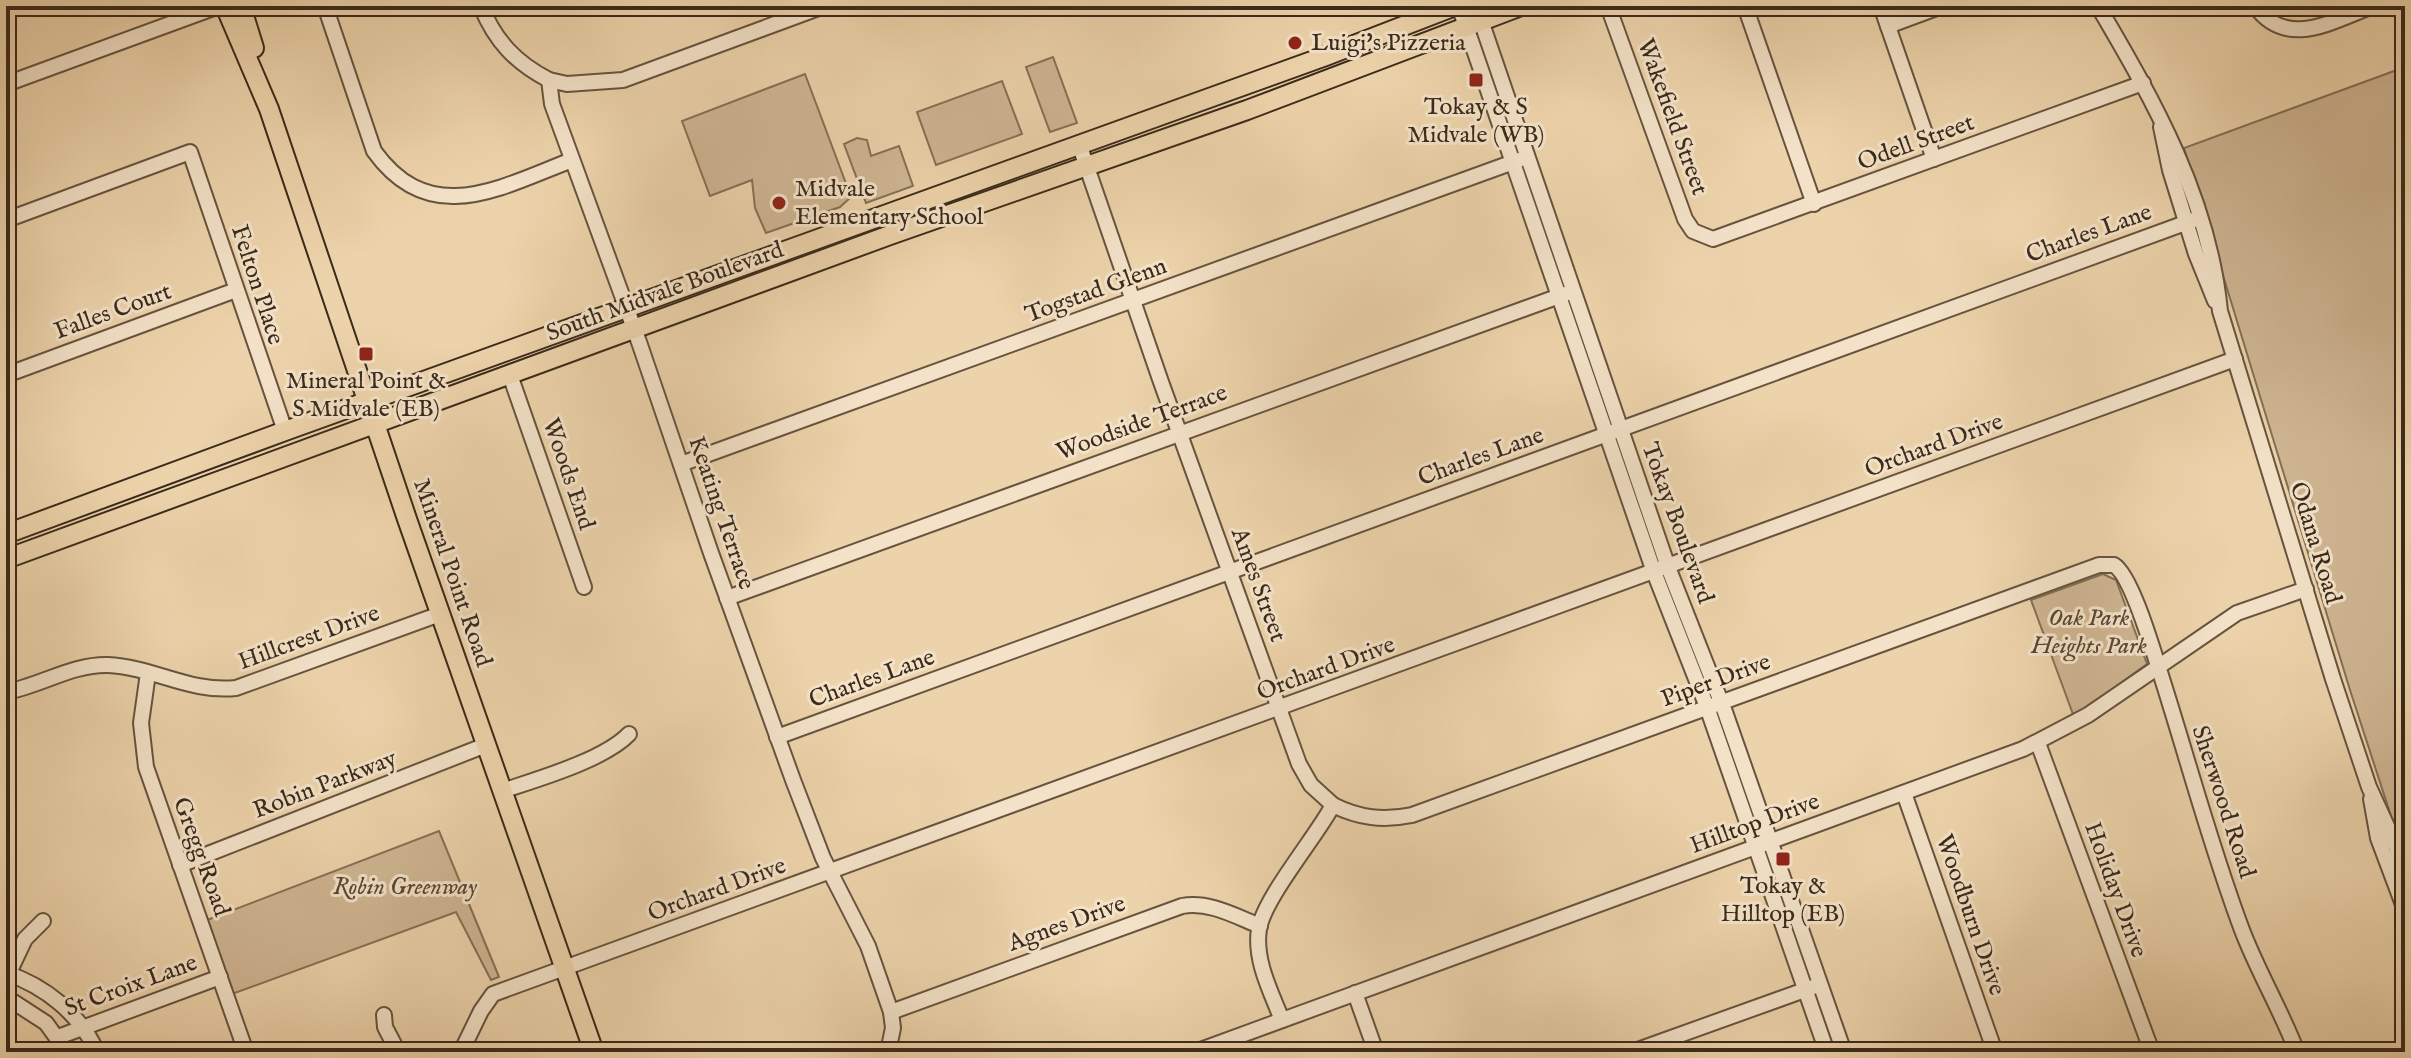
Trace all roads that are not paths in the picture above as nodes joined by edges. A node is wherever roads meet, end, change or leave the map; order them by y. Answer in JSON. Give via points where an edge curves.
{"nodes":[{"id":1,"x":222,"y":6,"type":"edge"},
{"id":2,"x":241,"y":6,"type":"edge"},
{"id":3,"x":325,"y":6,"type":"edge"},
{"id":4,"x":481,"y":6,"type":"edge"},
{"id":5,"x":824,"y":6,"type":"edge"},
{"id":6,"x":1457,"y":6,"type":"edge"},
{"id":7,"x":1521,"y":6,"type":"edge"},
{"id":8,"x":1608,"y":6,"type":"edge"},
{"id":9,"x":1745,"y":6,"type":"edge"},
{"id":10,"x":1881,"y":6,"type":"edge"},
{"id":11,"x":1942,"y":6,"type":"edge"},
{"id":12,"x":2098,"y":6,"type":"edge"},
{"id":13,"x":2255,"y":6,"type":"edge"},
{"id":14,"x":2373,"y":6,"type":"edge"},
{"id":15,"x":1474,"y":18,"type":"edge"},
{"id":16,"x":1888,"y":26,"type":"junction"},
{"id":17,"x":1323,"y":57,"type":"junction"},
{"id":18,"x":549,"y":80,"type":"junction"},
{"id":19,"x":2143,"y":83,"type":"junction"},
{"id":20,"x":6,"y":84,"type":"edge"},
{"id":21,"x":269,"y":109,"type":"junction"},
{"id":22,"x":1247,"y":110,"type":"junction"},
{"id":23,"x":1079,"y":144,"type":"junction"},
{"id":24,"x":1934,"y":159,"type":"junction"},
{"id":25,"x":572,"y":160,"type":"junction"},
{"id":26,"x":1519,"y":160,"type":"junction"},
{"id":27,"x":1086,"y":165,"type":"junction"},
{"id":28,"x":1814,"y":204,"type":"junction"},
{"id":29,"x":6,"y":220,"type":"edge"},
{"id":30,"x":2193,"y":220,"type":"junction"},
{"id":31,"x":1703,"y":236,"type":"joint"},
{"id":32,"x":236,"y":290,"type":"junction"},
{"id":33,"x":1565,"y":294,"type":"junction"},
{"id":34,"x":1134,"y":300,"type":"junction"},
{"id":35,"x":626,"y":308,"type":"junction"},
{"id":36,"x":634,"y":329,"type":"junction"},
{"id":37,"x":2235,"y":359,"type":"junction"},
{"id":38,"x":6,"y":375,"type":"edge"},
{"id":39,"x":510,"y":375,"type":"junction"},
{"id":40,"x":368,"y":403,"type":"junction"},
{"id":41,"x":375,"y":424,"type":"junction"},
{"id":42,"x":285,"y":431,"type":"junction"},
{"id":43,"x":1613,"y":432,"type":"junction"},
{"id":44,"x":1180,"y":433,"type":"junction"},
{"id":45,"x":681,"y":464,"type":"junction"},
{"id":46,"x":6,"y":534,"type":"edge"},
{"id":47,"x":6,"y":559,"type":"edge"},
{"id":48,"x":2114,"y":565,"type":"joint"},
{"id":49,"x":1668,"y":567,"type":"junction"},
{"id":50,"x":1230,"y":572,"type":"junction"},
{"id":51,"x":1654,"y":572,"type":"junction"},
{"id":52,"x":584,"y":587,"type":"dead end"},
{"id":53,"x":2306,"y":589,"type":"junction"},
{"id":54,"x":727,"y":598,"type":"junction"},
{"id":55,"x":440,"y":614,"type":"junction"},
{"id":56,"x":2158,"y":667,"type":"junction"},
{"id":57,"x":148,"y":673,"type":"junction"},
{"id":58,"x":6,"y":692,"type":"edge"},
{"id":59,"x":1714,"y":705,"type":"junction"},
{"id":60,"x":1280,"y":709,"type":"junction"},
{"id":61,"x":629,"y":734,"type":"dead end"},
{"id":62,"x":777,"y":737,"type":"junction"},
{"id":63,"x":2038,"y":743,"type":"junction"},
{"id":64,"x":486,"y":745,"type":"junction"},
{"id":65,"x":2369,"y":787,"type":"junction"},
{"id":66,"x":502,"y":791,"type":"junction"},
{"id":67,"x":1904,"y":793,"type":"junction"},
{"id":68,"x":1333,"y":805,"type":"junction"},
{"id":69,"x":1771,"y":841,"type":"junction"},
{"id":70,"x":1755,"y":847,"type":"junction"},
{"id":71,"x":180,"y":865,"type":"junction"},
{"id":72,"x":829,"y":872,"type":"junction"},
{"id":73,"x":2405,"y":876,"type":"edge"},
{"id":74,"x":2405,"y":910,"type":"edge"},
{"id":75,"x":43,"y":921,"type":"dead end"},
{"id":76,"x":1260,"y":926,"type":"junction"},
{"id":77,"x":565,"y":969,"type":"junction"},
{"id":78,"x":7,"y":975,"type":"edge"},
{"id":79,"x":220,"y":977,"type":"junction"},
{"id":80,"x":1821,"y":984,"type":"junction"},
{"id":81,"x":1806,"y":989,"type":"junction"},
{"id":82,"x":1355,"y":993,"type":"junction"},
{"id":83,"x":6,"y":997,"type":"edge"},
{"id":84,"x":891,"y":1012,"type":"junction"},
{"id":85,"x":384,"y":1015,"type":"dead end"},
{"id":86,"x":1282,"y":1020,"type":"junction"},
{"id":87,"x":82,"y":1027,"type":"junction"},
{"id":88,"x":58,"y":1037,"type":"junction"},
{"id":89,"x":67,"y":1052,"type":"edge"},
{"id":90,"x":97,"y":1052,"type":"edge"},
{"id":91,"x":246,"y":1052,"type":"edge"},
{"id":92,"x":398,"y":1052,"type":"edge"},
{"id":93,"x":461,"y":1052,"type":"edge"},
{"id":94,"x":594,"y":1052,"type":"edge"},
{"id":95,"x":888,"y":1052,"type":"edge"},
{"id":96,"x":1195,"y":1052,"type":"edge"},
{"id":97,"x":1376,"y":1052,"type":"edge"},
{"id":98,"x":1632,"y":1052,"type":"edge"},
{"id":99,"x":1827,"y":1052,"type":"edge"},
{"id":100,"x":1844,"y":1052,"type":"edge"},
{"id":101,"x":1995,"y":1052,"type":"edge"},
{"id":102,"x":2152,"y":1052,"type":"edge"},
{"id":103,"x":2297,"y":1052,"type":"edge"}],
"edges":[{"from":1,"to":20,"type":"street"},
{"from":1,"to":21,"type":"main road","name":"Mineral Point Road"},
{"from":2,"to":21,"type":"main road","name":"Mineral Point Road"},
{"from":3,"to":25,"type":"street","via":[[374,151],[407,185],[429,196],[458,198]]},
{"from":4,"to":18,"type":"street","via":[[507,51]]},
{"from":5,"to":18,"type":"street","via":[[623,80]]},
{"from":6,"to":15,"type":"street","name":"Tokay Boulevard"},
{"from":6,"to":17,"type":"main road","name":"South Midvale Boulevard"},
{"from":7,"to":15,"type":"main road","name":"South Midvale Boulevard"},
{"from":8,"to":31,"type":"street","name":"Wakefield Street","via":[[1685,219]]},
{"from":9,"to":28,"type":"street"},
{"from":10,"to":16,"type":"street"},
{"from":11,"to":16,"type":"street"},
{"from":12,"to":19,"type":"street","name":"Odana Road"},
{"from":13,"to":14,"type":"street","via":[[2281,29],[2299,31]]},
{"from":15,"to":22,"type":"main road","name":"South Midvale Boulevard"},
{"from":15,"to":26,"type":"street","name":"Tokay Boulevard"},
{"from":16,"to":24,"type":"street"},
{"from":17,"to":22,"type":"main road","via":[[1313,70]]},
{"from":17,"to":23,"type":"main road","name":"South Midvale Boulevard"},
{"from":18,"to":25,"type":"street","name":"Keating Terrace"},
{"from":19,"to":24,"type":"street","name":"Odell Street"},
{"from":19,"to":30,"type":"street","name":"Odana Road","via":[[2159,114],[2167,156]]},
{"from":21,"to":40,"type":"main road","name":"Mineral Point Road"},
{"from":22,"to":27,"type":"main road","name":"South Midvale Boulevard"},
{"from":23,"to":27,"type":"street","name":"Ames Street"},
{"from":23,"to":35,"type":"main road","name":"South Midvale Boulevard"},
{"from":24,"to":28,"type":"street","name":"Odell Street"},
{"from":25,"to":35,"type":"street","name":"Keating Terrace"},
{"from":26,"to":33,"type":"street","name":"Tokay Boulevard"},
{"from":26,"to":34,"type":"street","name":"Togstad Glenn"},
{"from":27,"to":34,"type":"street","name":"Ames Street"},
{"from":27,"to":36,"type":"main road","name":"South Midvale Boulevard"},
{"from":28,"to":31,"type":"street","name":"Odell Street","via":[[1713,239]]},
{"from":29,"to":32,"type":"street","name":"Felton Place","via":[[190,152]]},
{"from":30,"to":37,"type":"street","name":"Odana Road","via":[[2205,280]]},
{"from":30,"to":43,"type":"street","name":"Charles Lane"},
{"from":32,"to":38,"type":"street","name":"Falles Court"},
{"from":32,"to":42,"type":"street","name":"Felton Place"},
{"from":33,"to":43,"type":"street","name":"Tokay Boulevard"},
{"from":33,"to":44,"type":"street","name":"Woodside Terrace"},
{"from":34,"to":44,"type":"street","name":"Ames Street"},
{"from":34,"to":45,"type":"street","name":"Togstad Glenn"},
{"from":35,"to":36,"type":"street","name":"Keating Terrace"},
{"from":35,"to":40,"type":"main road","name":"South Midvale Boulevard"},
{"from":36,"to":39,"type":"main road","name":"South Midvale Boulevard"},
{"from":36,"to":45,"type":"street","name":"Keating Terrace"},
{"from":37,"to":49,"type":"street","name":"Orchard Drive"},
{"from":37,"to":53,"type":"street","name":"Odana Road"},
{"from":39,"to":41,"type":"main road","name":"South Midvale Boulevard"},
{"from":39,"to":52,"type":"street","name":"Woods End"},
{"from":40,"to":41,"type":"main road","name":"Mineral Point Road"},
{"from":40,"to":42,"type":"main road","name":"South Midvale Boulevard"},
{"from":41,"to":47,"type":"main road","name":"South Midvale Boulevard"},
{"from":41,"to":55,"type":"main road","name":"Mineral Point Road"},
{"from":42,"to":46,"type":"main road","name":"South Midvale Boulevard"},
{"from":43,"to":49,"type":"street","name":"Tokay Boulevard"},
{"from":43,"to":50,"type":"street","name":"Charles Lane"},
{"from":43,"to":51,"type":"street","name":"Tokay Boulevard"},
{"from":44,"to":50,"type":"street","name":"Ames Street"},
{"from":44,"to":54,"type":"street","name":"Woodside Terrace"},
{"from":45,"to":54,"type":"street","name":"Keating Terrace"},
{"from":48,"to":56,"type":"street","name":"Sherwood Road","via":[[2125,576]]},
{"from":48,"to":59,"type":"street","name":"Piper Drive","via":[[2099,565]]},
{"from":49,"to":51,"type":"street","name":"Orchard Drive"},
{"from":49,"to":59,"type":"street","name":"Tokay Boulevard"},
{"from":50,"to":60,"type":"street","name":"Ames Street"},
{"from":50,"to":62,"type":"street","name":"Charles Lane"},
{"from":51,"to":59,"type":"street","name":"Tokay Boulevard"},
{"from":51,"to":60,"type":"street","name":"Orchard Drive"},
{"from":53,"to":56,"type":"street","name":"Hilltop Drive","via":[[2237,613]]},
{"from":53,"to":65,"type":"street","name":"Odana Road"},
{"from":54,"to":62,"type":"street","name":"Keating Terrace"},
{"from":55,"to":57,"type":"street","name":"Hillcrest Drive","via":[[236,688],[208,689]]},
{"from":55,"to":64,"type":"main road","name":"Mineral Point Road"},
{"from":56,"to":63,"type":"street","name":"Hilltop Drive"},
{"from":56,"to":103,"type":"street","name":"Sherwood Road","via":[[2243,933]]},
{"from":57,"to":58,"type":"street","name":"Hillcrest Drive","via":[[95,666]]},
{"from":57,"to":71,"type":"street","name":"Gregg Road","via":[[143,753]]},
{"from":59,"to":68,"type":"street","name":"Piper Drive","via":[[1412,815],[1373,818]]},
{"from":59,"to":69,"type":"street","name":"Tokay Boulevard"},
{"from":59,"to":70,"type":"street","name":"Tokay Boulevard"},
{"from":60,"to":68,"type":"street","name":"Ames Street","via":[[1303,772]]},
{"from":60,"to":72,"type":"street","name":"Orchard Drive"},
{"from":61,"to":66,"type":"street","via":[[620,744],[577,764]]},
{"from":62,"to":72,"type":"street","name":"Keating Terrace"},
{"from":63,"to":67,"type":"street","name":"Hilltop Drive"},
{"from":63,"to":102,"type":"street","name":"Holiday Drive"},
{"from":64,"to":66,"type":"main road","name":"Mineral Point Road"},
{"from":64,"to":71,"type":"street","name":"Robin Parkway"},
{"from":65,"to":73,"type":"street","name":"Odana Road"},
{"from":65,"to":74,"type":"street","name":"Odana Road","via":[[2375,828]]},
{"from":66,"to":77,"type":"main road","name":"Mineral Point Road"},
{"from":67,"to":69,"type":"street","name":"Hilltop Drive"},
{"from":67,"to":101,"type":"street","name":"Woodburn Drive"},
{"from":68,"to":76,"type":"street"},
{"from":69,"to":70,"type":"street","name":"Hilltop Drive"},
{"from":69,"to":80,"type":"street","name":"Tokay Boulevard"},
{"from":70,"to":81,"type":"street","name":"Tokay Boulevard"},
{"from":70,"to":82,"type":"street","name":"Hilltop Drive"},
{"from":71,"to":79,"type":"street","name":"Gregg Road"},
{"from":72,"to":77,"type":"street","name":"Orchard Drive"},
{"from":72,"to":84,"type":"street","name":"Keating Terrace","via":[[868,946]]},
{"from":75,"to":78,"type":"street","via":[[25,939]]},
{"from":76,"to":84,"type":"street","name":"Agnes Drive","via":[[1215,908],[1182,906]]},
{"from":76,"to":86,"type":"street","via":[[1262,968]]},
{"from":77,"to":93,"type":"street","name":"Orchard Drive","via":[[493,994]]},
{"from":77,"to":94,"type":"main road","name":"Mineral Point Road"},
{"from":78,"to":87,"type":"street","via":[[52,996]]},
{"from":79,"to":87,"type":"street","name":"St Croix Lane"},
{"from":79,"to":91,"type":"street","name":"Gregg Road"},
{"from":80,"to":81,"type":"street"},
{"from":80,"to":100,"type":"street","name":"Tokay Boulevard"},
{"from":81,"to":98,"type":"street"},
{"from":81,"to":99,"type":"street","name":"Tokay Boulevard"},
{"from":82,"to":86,"type":"street","name":"Hilltop Drive"},
{"from":82,"to":97,"type":"street"},
{"from":83,"to":88,"type":"street"},
{"from":84,"to":95,"type":"street","name":"Keating Terrace"},
{"from":85,"to":92,"type":"street"},
{"from":86,"to":96,"type":"street","name":"Hilltop Drive"},
{"from":87,"to":88,"type":"street","name":"St Croix Lane"},
{"from":87,"to":90,"type":"street"},
{"from":88,"to":89,"type":"street"}]}
